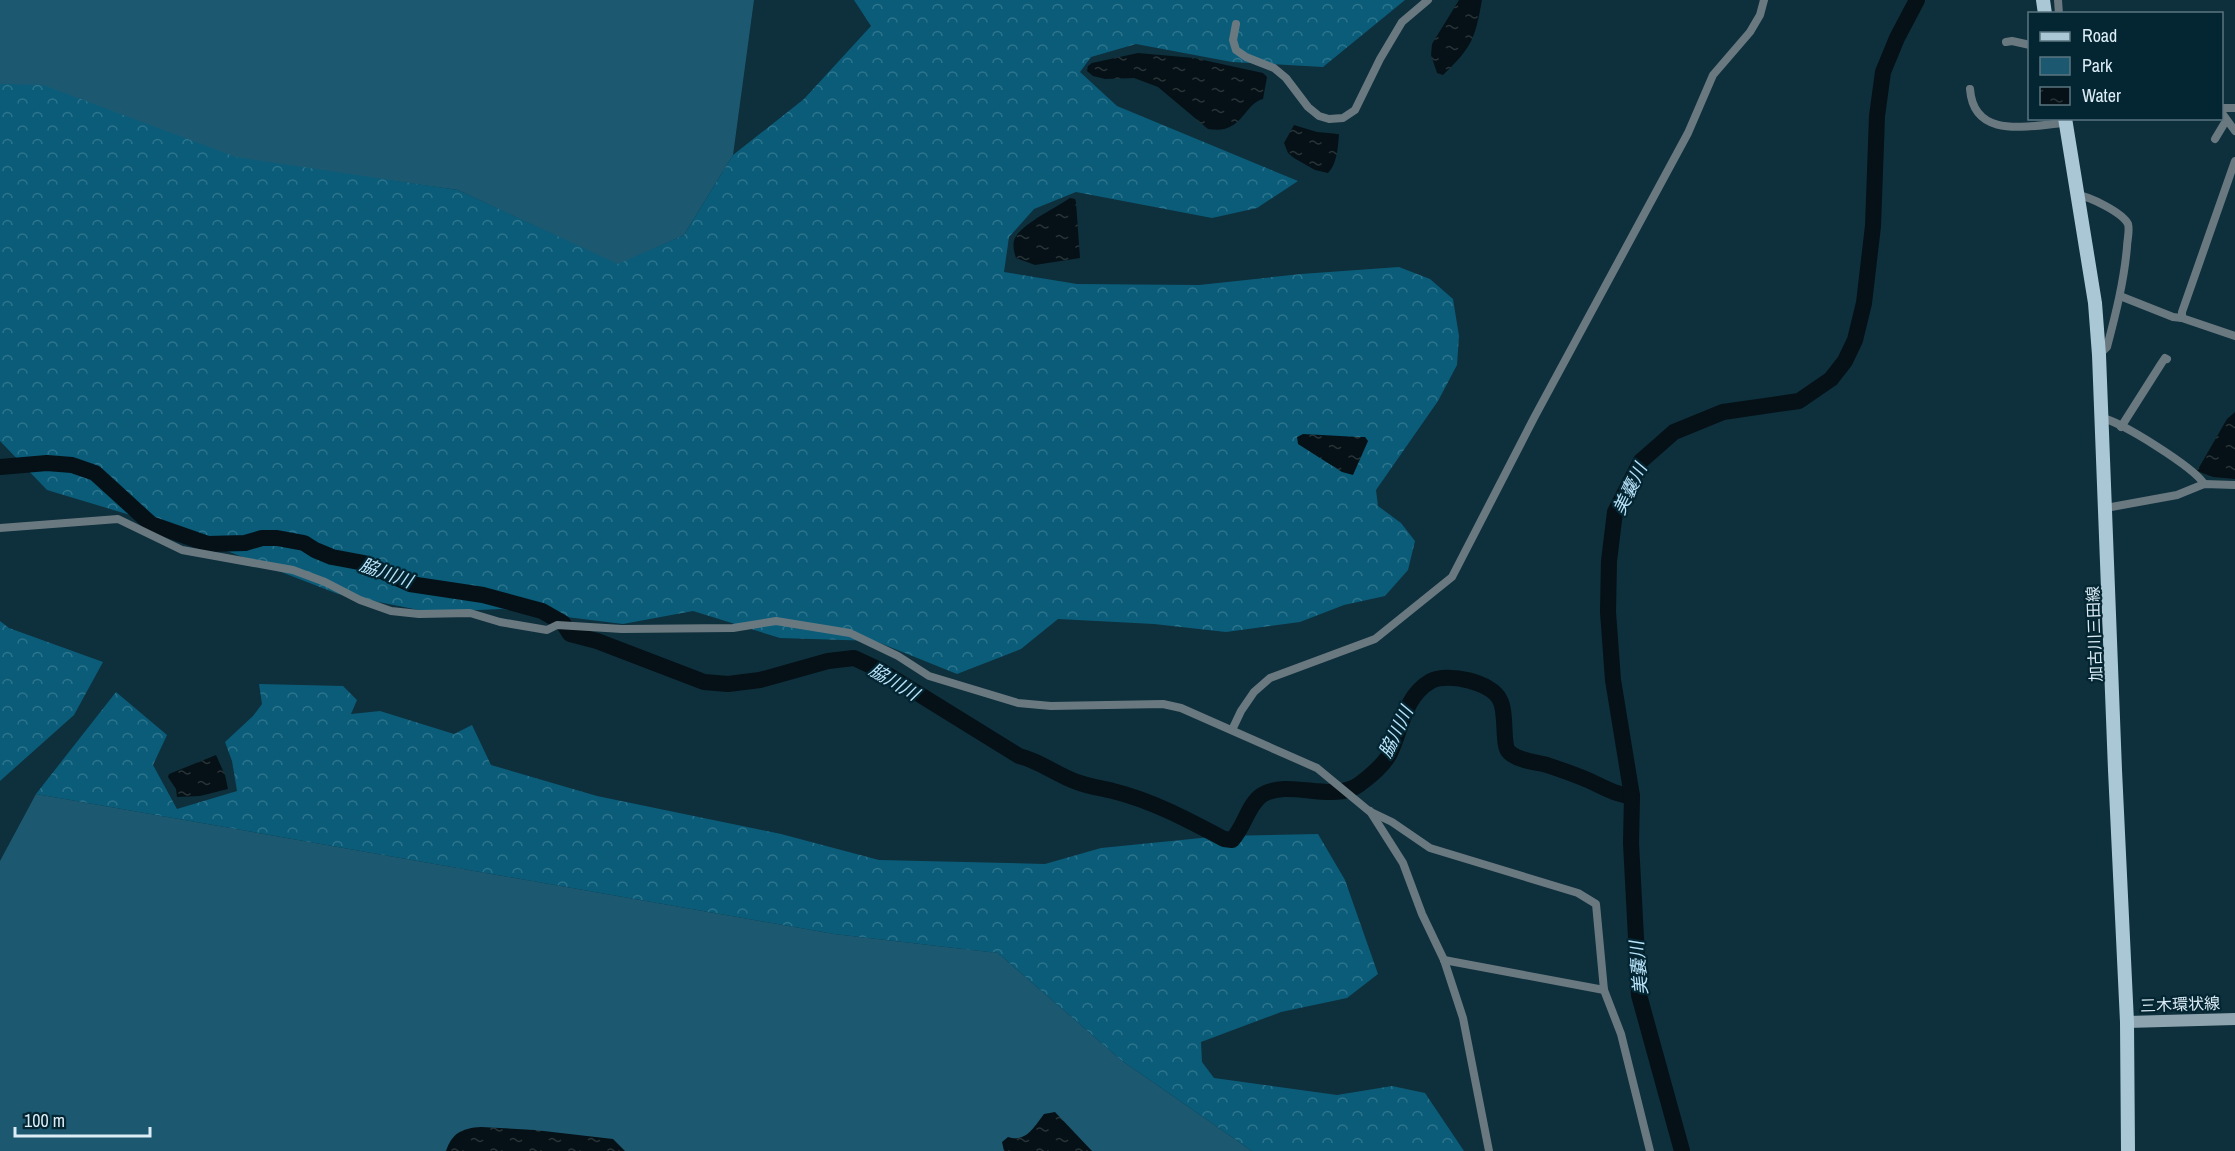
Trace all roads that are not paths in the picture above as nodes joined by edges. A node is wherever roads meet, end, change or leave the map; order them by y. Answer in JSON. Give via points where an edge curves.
{"nodes":[{"id":1,"x":1428,"y":0,"type":"edge"},
{"id":2,"x":1764,"y":0,"type":"edge"},
{"id":3,"x":1236,"y":24,"type":"dead end"},
{"id":4,"x":2006,"y":42,"type":"dead end"},
{"id":5,"x":2028,"y":45,"type":"edge"},
{"id":6,"x":1970,"y":89,"type":"dead end"},
{"id":7,"x":2223,"y":115,"type":"edge"},
{"id":8,"x":2065,"y":121,"type":"edge"},
{"id":9,"x":2227,"y":122,"type":"junction"},
{"id":10,"x":2235,"y":131,"type":"edge"},
{"id":11,"x":2215,"y":139,"type":"dead end"},
{"id":12,"x":2235,"y":161,"type":"edge"},
{"id":13,"x":2077,"y":195,"type":"junction"},
{"id":14,"x":2120,"y":296,"type":"junction"},
{"id":15,"x":2182,"y":318,"type":"junction"},
{"id":16,"x":2235,"y":336,"type":"edge"},
{"id":17,"x":2099,"y":355,"type":"junction"},
{"id":18,"x":2168,"y":359,"type":"dead end"},
{"id":19,"x":2102,"y":418,"type":"junction"},
{"id":20,"x":2121,"y":427,"type":"junction"},
{"id":21,"x":2204,"y":484,"type":"junction"},
{"id":22,"x":2235,"y":485,"type":"edge"},
{"id":23,"x":2106,"y":508,"type":"junction"},
{"id":24,"x":0,"y":528,"type":"edge"},
{"id":25,"x":1232,"y":730,"type":"junction"},
{"id":26,"x":1369,"y":810,"type":"junction"},
{"id":27,"x":1444,"y":960,"type":"junction"},
{"id":28,"x":1604,"y":990,"type":"junction"},
{"id":29,"x":2235,"y":1019,"type":"edge"},
{"id":30,"x":2127,"y":1022,"type":"junction"},
{"id":31,"x":1489,"y":1151,"type":"edge"},
{"id":32,"x":1650,"y":1151,"type":"edge"},
{"id":33,"x":2128,"y":1151,"type":"edge"}],
"edges":[{"from":1,"to":3,"type":"street","via":[[1402,22],[1355,110],[1343,118],[1319,116],[1274,68],[1236,50]]},
{"from":2,"to":25,"type":"street","via":[[1750,32],[1713,75],[1688,133],[1452,577],[1375,639],[1269,678],[1254,692]]},
{"from":4,"to":5,"type":"street"},
{"from":6,"to":8,"type":"street","via":[[1970,101],[1983,120],[1992,125],[2011,127]]},
{"from":7,"to":9,"type":"street"},
{"from":8,"to":13,"type":"main road","name":"加古川三田線"},
{"from":9,"to":10,"type":"street"},
{"from":9,"to":11,"type":"street"},
{"from":12,"to":15,"type":"street"},
{"from":13,"to":14,"type":"street","via":[[2112,210],[2128,226]]},
{"from":13,"to":17,"type":"main road","name":"加古川三田線","via":[[2095,303]]},
{"from":14,"to":15,"type":"street"},
{"from":14,"to":17,"type":"street","via":[[2108,346]]},
{"from":15,"to":16,"type":"street"},
{"from":17,"to":19,"type":"main road","name":"加古川三田線"},
{"from":18,"to":20,"type":"street","via":[[2165,358]]},
{"from":19,"to":20,"type":"street"},
{"from":19,"to":23,"type":"main road","name":"加古川三田線"},
{"from":20,"to":21,"type":"street","via":[[2168,453],[2200,476]]},
{"from":21,"to":22,"type":"street"},
{"from":21,"to":23,"type":"street","via":[[2177,495]]},
{"from":23,"to":30,"type":"main road","name":"加古川三田線"},
{"from":24,"to":25,"type":"street","via":[[118,519],[182,550],[292,570],[391,611],[470,613],[547,630],[557,625],[622,629],[787,622],[850,633],[929,676],[1018,703],[1162,704]]},
{"from":25,"to":26,"type":"street","via":[[1325,774]]},
{"from":26,"to":27,"type":"street","via":[[1403,864]]},
{"from":26,"to":28,"type":"street","via":[[1430,848],[1578,893],[1596,904]]},
{"from":27,"to":28,"type":"street"},
{"from":27,"to":31,"type":"street","via":[[1463,1018]]},
{"from":28,"to":32,"type":"street","via":[[1621,1034]]},
{"from":29,"to":30,"type":"main road","name":"三木環状線"},
{"from":30,"to":33,"type":"main road","name":"加古川三田線"}]}
